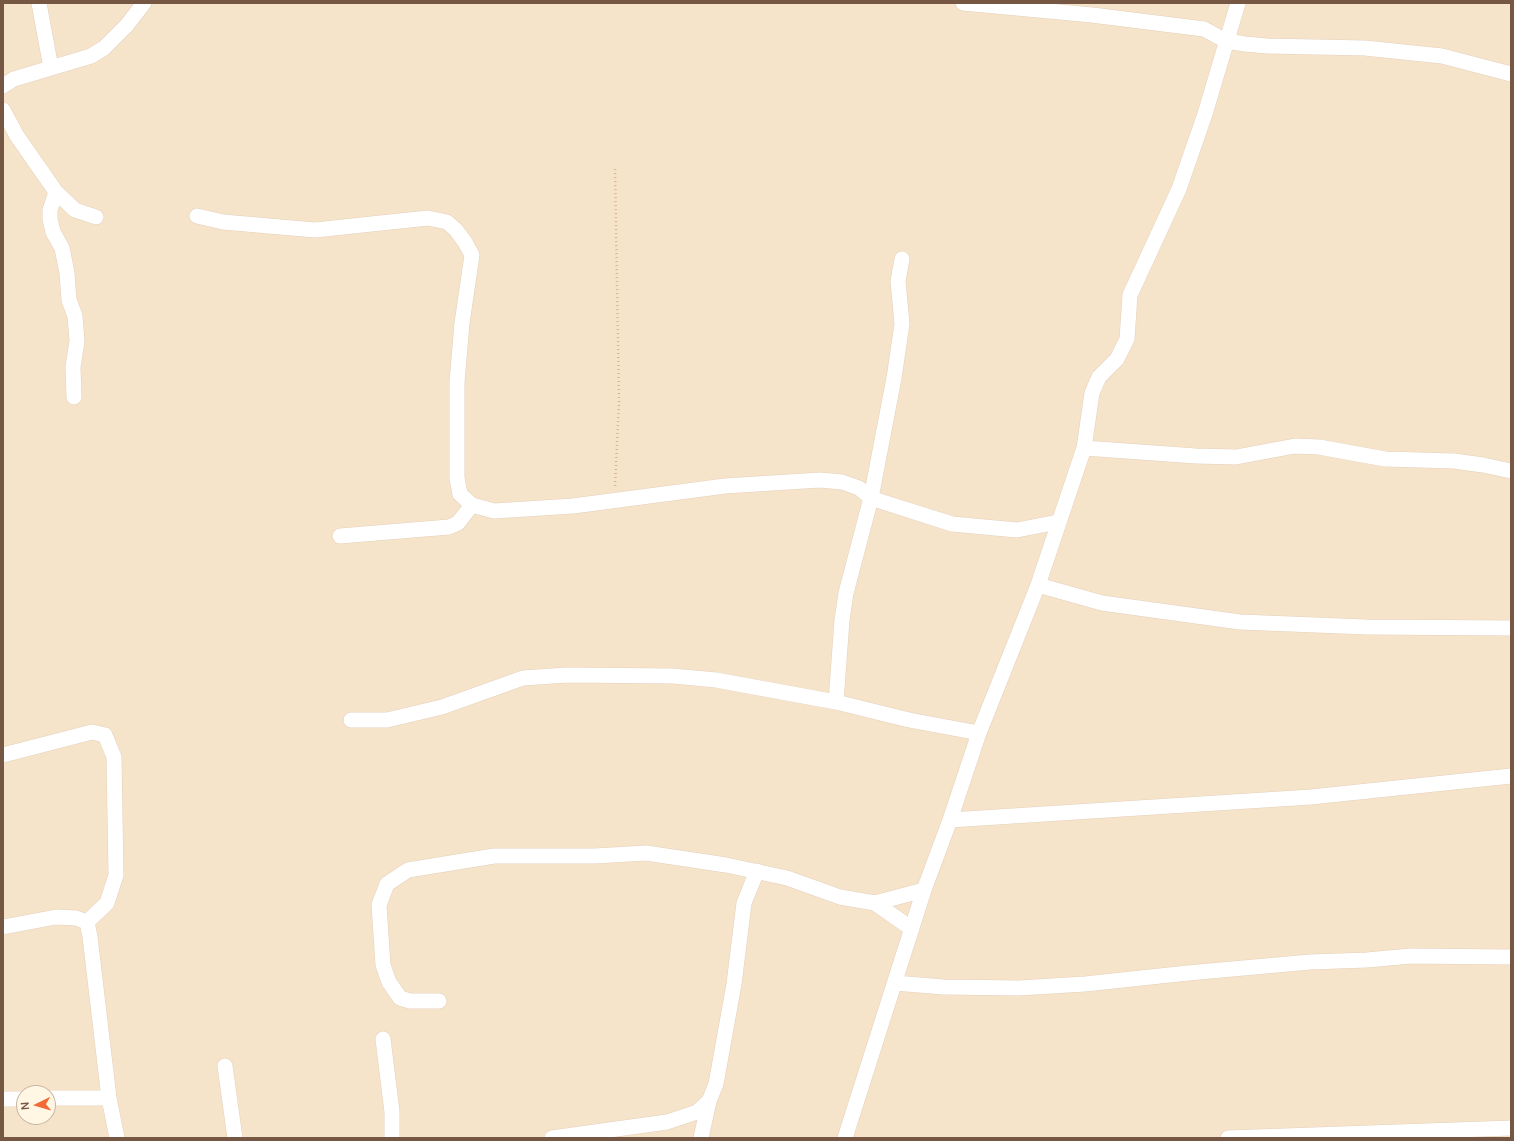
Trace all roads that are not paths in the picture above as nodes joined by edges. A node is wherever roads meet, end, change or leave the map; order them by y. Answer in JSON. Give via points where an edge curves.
{"nodes":[{"id":1,"x":39,"y":3,"type":"edge"},
{"id":2,"x":144,"y":3,"type":"edge"},
{"id":3,"x":963,"y":3,"type":"edge"},
{"id":4,"x":1238,"y":3,"type":"edge"},
{"id":5,"x":1226,"y":41,"type":"junction"},
{"id":6,"x":51,"y":68,"type":"junction"},
{"id":7,"x":1511,"y":74,"type":"edge"},
{"id":8,"x":3,"y":86,"type":"edge"},
{"id":9,"x":3,"y":110,"type":"edge"},
{"id":10,"x":56,"y":192,"type":"junction"},
{"id":11,"x":197,"y":216,"type":"dead end"},
{"id":12,"x":96,"y":217,"type":"dead end"},
{"id":13,"x":902,"y":258,"type":"dead end"},
{"id":14,"x":74,"y":397,"type":"dead end"},
{"id":15,"x":1084,"y":448,"type":"junction"},
{"id":16,"x":1511,"y":472,"type":"edge"},
{"id":17,"x":871,"y":498,"type":"junction"},
{"id":18,"x":472,"y":505,"type":"junction"},
{"id":19,"x":1058,"y":522,"type":"junction"},
{"id":20,"x":340,"y":536,"type":"dead end"},
{"id":21,"x":1038,"y":585,"type":"junction"},
{"id":22,"x":1511,"y":628,"type":"edge"},
{"id":23,"x":836,"y":702,"type":"junction"},
{"id":24,"x":351,"y":720,"type":"dead end"},
{"id":25,"x":979,"y":733,"type":"junction"},
{"id":26,"x":3,"y":754,"type":"edge"},
{"id":27,"x":1511,"y":776,"type":"edge"},
{"id":28,"x":950,"y":820,"type":"junction"},
{"id":29,"x":757,"y":872,"type":"junction"},
{"id":30,"x":924,"y":890,"type":"junction"},
{"id":31,"x":875,"y":902,"type":"junction"},
{"id":32,"x":86,"y":922,"type":"junction"},
{"id":33,"x":3,"y":927,"type":"edge"},
{"id":34,"x":912,"y":929,"type":"junction"},
{"id":35,"x":1511,"y":957,"type":"edge"},
{"id":36,"x":895,"y":983,"type":"junction"},
{"id":37,"x":439,"y":1001,"type":"dead end"},
{"id":38,"x":383,"y":1039,"type":"dead end"},
{"id":39,"x":225,"y":1066,"type":"dead end"},
{"id":40,"x":56,"y":1098,"type":"edge"},
{"id":41,"x":109,"y":1098,"type":"junction"},
{"id":42,"x":3,"y":1099,"type":"edge"},
{"id":43,"x":16,"y":1099,"type":"edge"},
{"id":44,"x":709,"y":1101,"type":"junction"},
{"id":45,"x":1511,"y":1128,"type":"edge"},
{"id":46,"x":117,"y":1138,"type":"edge"},
{"id":47,"x":235,"y":1138,"type":"edge"},
{"id":48,"x":392,"y":1138,"type":"edge"},
{"id":49,"x":552,"y":1138,"type":"edge"},
{"id":50,"x":701,"y":1138,"type":"edge"},
{"id":51,"x":845,"y":1138,"type":"edge"},
{"id":52,"x":1228,"y":1138,"type":"edge"}],
"edges":[{"from":1,"to":6,"type":"street"},
{"from":2,"to":6,"type":"street","via":[[104,48],[91,56]]},
{"from":3,"to":5,"type":"street","via":[[1204,29]]},
{"from":4,"to":5,"type":"street"},
{"from":5,"to":7,"type":"street","via":[[1267,46],[1365,48],[1442,56]]},
{"from":5,"to":15,"type":"street","via":[[1205,114],[1179,189],[1130,295],[1127,339],[1117,359],[1099,377],[1092,393]]},
{"from":6,"to":8,"type":"street"},
{"from":9,"to":10,"type":"street","via":[[16,136]]},
{"from":10,"to":12,"type":"street","via":[[75,210]]},
{"from":10,"to":14,"type":"street","via":[[50,219],[53,232],[62,248],[69,300],[75,316]]},
{"from":11,"to":18,"type":"street","via":[[223,222],[315,230],[428,218],[447,222],[456,230],[472,255],[457,382],[457,478],[460,494]]},
{"from":13,"to":17,"type":"street","via":[[898,281],[902,324]]},
{"from":15,"to":16,"type":"street","via":[[1236,457],[1295,446],[1319,447],[1385,459],[1454,461]]},
{"from":15,"to":19,"type":"street"},
{"from":17,"to":18,"type":"street","via":[[859,488],[842,482],[820,480],[725,486],[573,506],[494,511]]},
{"from":17,"to":19,"type":"street","via":[[952,524],[1018,530]]},
{"from":17,"to":23,"type":"street","via":[[846,593]]},
{"from":18,"to":20,"type":"street","via":[[458,523],[449,527]]},
{"from":19,"to":21,"type":"street"},
{"from":21,"to":22,"type":"street","via":[[1102,603],[1240,622],[1366,627]]},
{"from":21,"to":25,"type":"street"},
{"from":23,"to":24,"type":"street","via":[[716,680],[672,676],[567,675],[523,678],[442,707],[387,720]]},
{"from":23,"to":25,"type":"street","via":[[909,720]]},
{"from":25,"to":28,"type":"street"},
{"from":26,"to":32,"type":"street","via":[[92,732],[105,735],[114,757],[116,875],[107,903]]},
{"from":27,"to":28,"type":"street","via":[[1311,797]]},
{"from":28,"to":30,"type":"street"},
{"from":29,"to":31,"type":"street","via":[[787,878],[840,896]]},
{"from":29,"to":37,"type":"street","via":[[646,853],[494,856],[408,870],[387,884],[379,905],[383,965],[389,982],[400,998],[410,1001]]},
{"from":29,"to":44,"type":"street","via":[[744,903],[730,1007],[716,1084]]},
{"from":30,"to":31,"type":"street"},
{"from":30,"to":34,"type":"street"},
{"from":31,"to":34,"type":"street"},
{"from":32,"to":33,"type":"street","via":[[76,918],[56,917]]},
{"from":32,"to":41,"type":"street","via":[[90,937]]},
{"from":34,"to":36,"type":"street"},
{"from":35,"to":36,"type":"street","via":[[1411,956],[1310,962],[1020,988],[943,987]]},
{"from":36,"to":51,"type":"street"},
{"from":38,"to":48,"type":"street","via":[[392,1112]]},
{"from":39,"to":47,"type":"street"},
{"from":40,"to":41,"type":"street"},
{"from":41,"to":46,"type":"street"},
{"from":42,"to":43,"type":"street"},
{"from":44,"to":49,"type":"street","via":[[697,1112],[667,1122]]},
{"from":44,"to":50,"type":"street"},
{"from":45,"to":52,"type":"street"}]}
